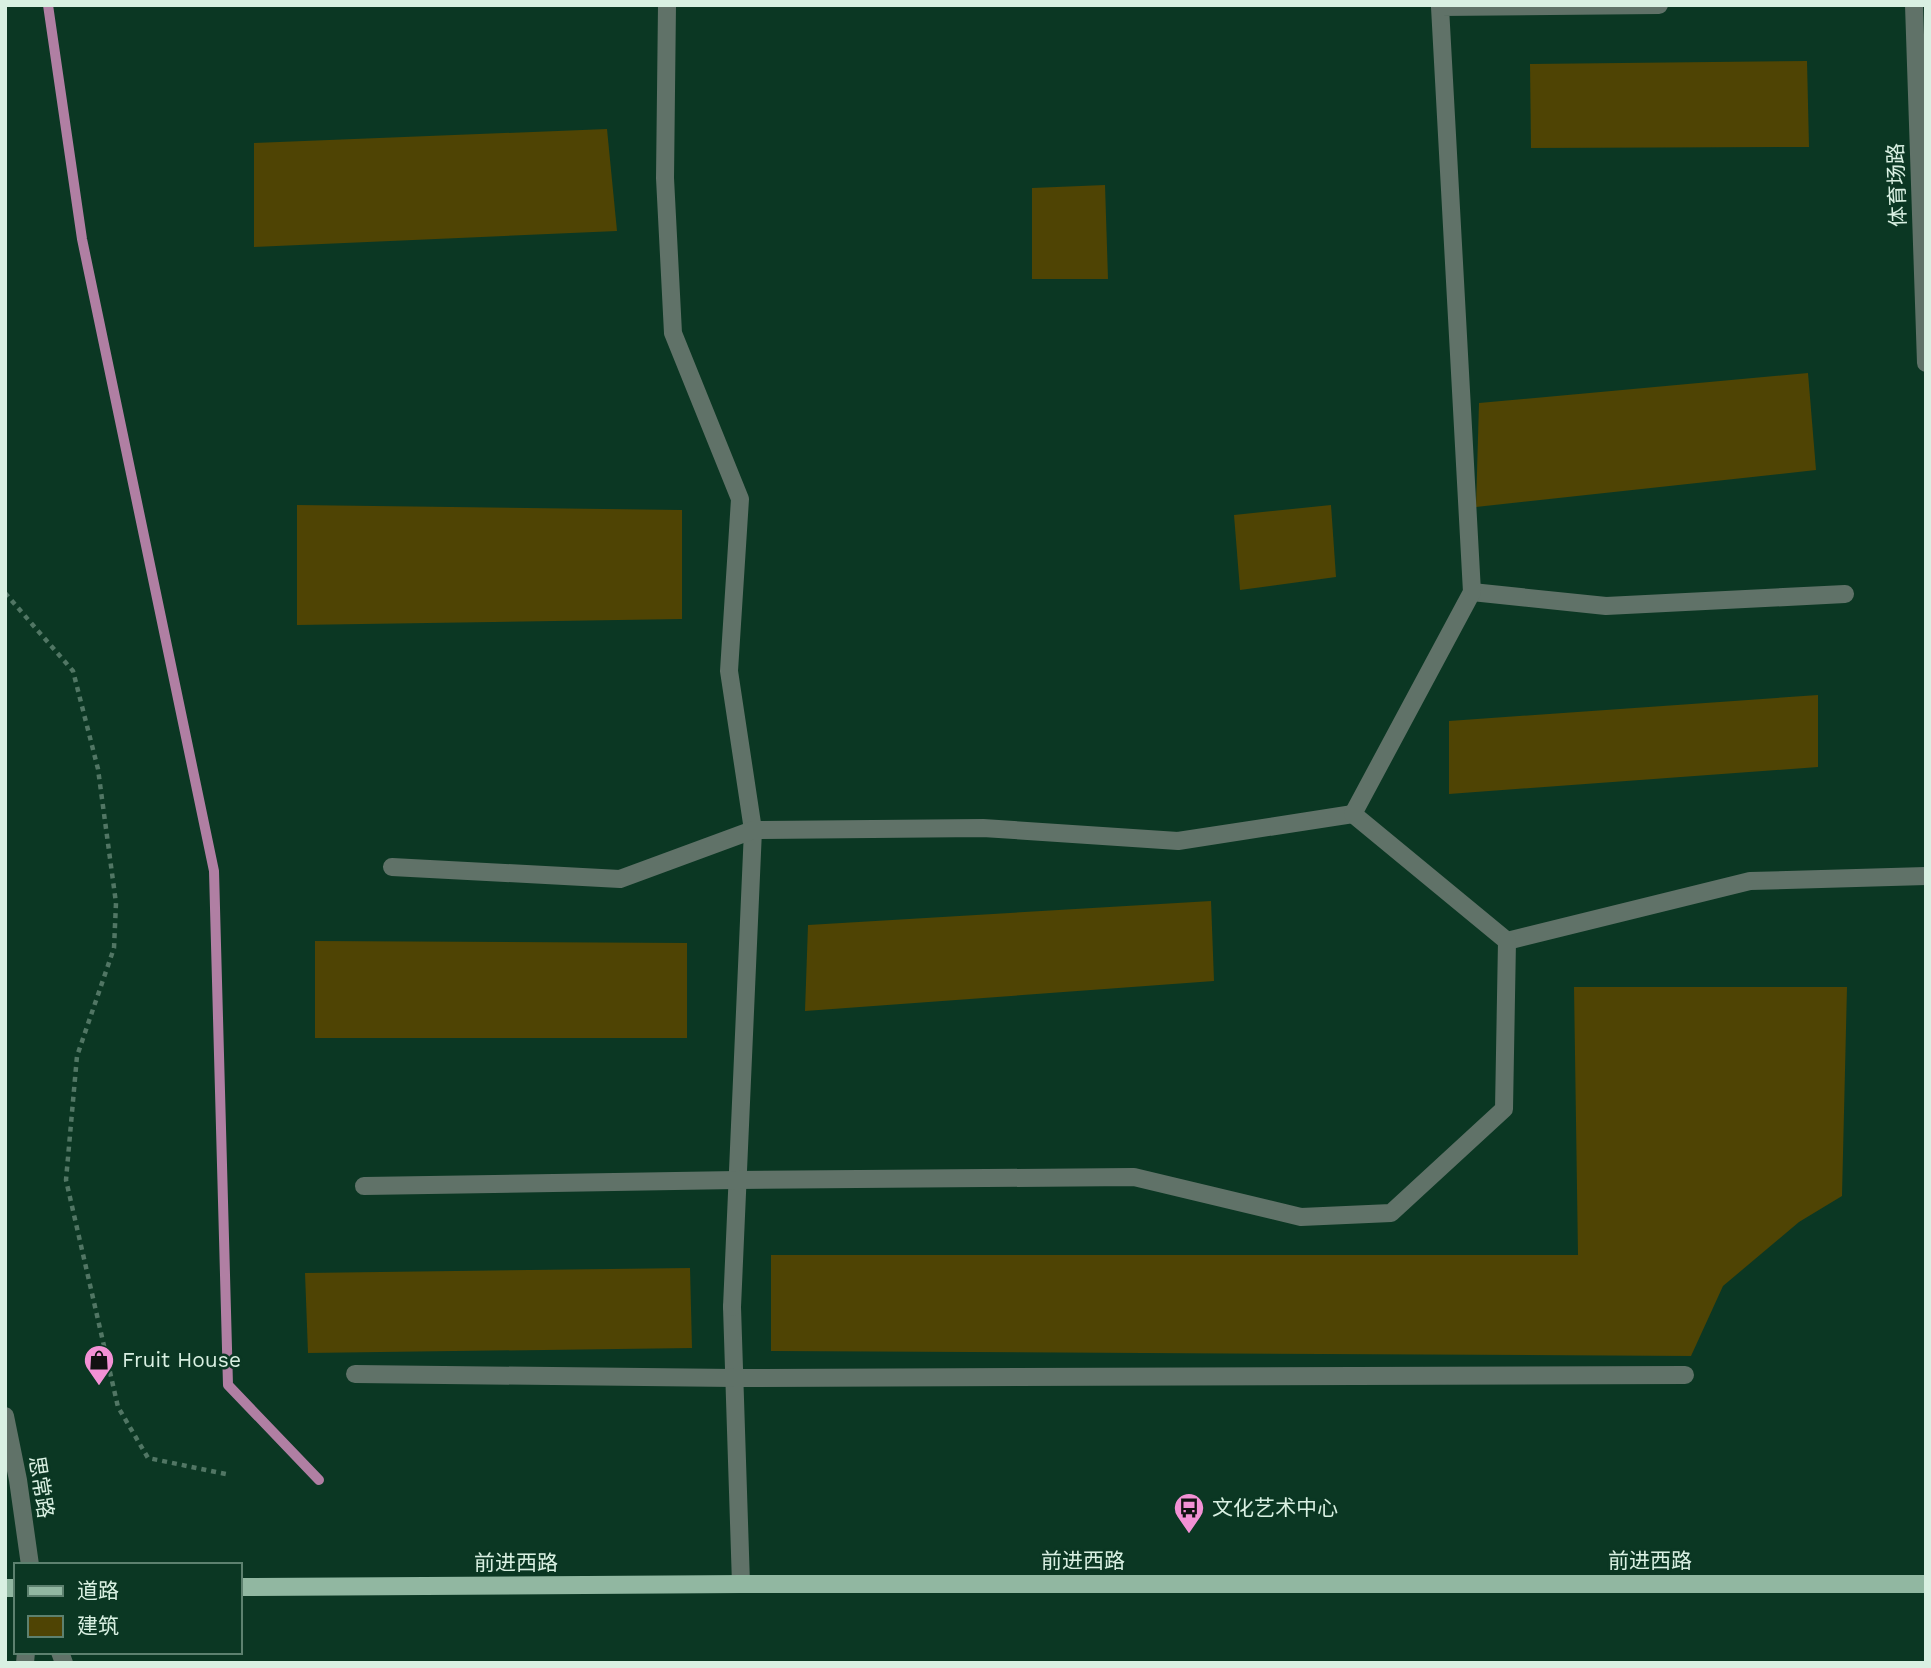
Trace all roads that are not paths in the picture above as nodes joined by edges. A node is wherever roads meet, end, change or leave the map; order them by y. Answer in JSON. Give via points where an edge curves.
{"nodes":[{"id":1,"x":667,"y":5,"type":"edge"},
{"id":2,"x":1659,"y":5,"type":"edge"},
{"id":3,"x":1914,"y":5,"type":"edge"},
{"id":4,"x":1926,"y":363,"type":"edge"},
{"id":5,"x":1472,"y":592,"type":"junction"},
{"id":6,"x":1845,"y":594,"type":"dead end"},
{"id":7,"x":1353,"y":814,"type":"junction"},
{"id":8,"x":753,"y":830,"type":"junction"},
{"id":9,"x":393,"y":867,"type":"dead end"},
{"id":10,"x":1926,"y":876,"type":"edge"},
{"id":11,"x":1507,"y":941,"type":"junction"},
{"id":12,"x":736,"y":1180,"type":"junction"},
{"id":13,"x":364,"y":1186,"type":"dead end"},
{"id":14,"x":355,"y":1374,"type":"dead end"},
{"id":15,"x":1685,"y":1375,"type":"dead end"},
{"id":16,"x":734,"y":1378,"type":"junction"},
{"id":17,"x":5,"y":1416,"type":"edge"},
{"id":18,"x":30,"y":1563,"type":"edge"},
{"id":19,"x":741,"y":1584,"type":"junction"},
{"id":20,"x":1926,"y":1584,"type":"edge"},
{"id":21,"x":242,"y":1587,"type":"edge"}],
"edges":[{"from":1,"to":8,"type":"street","via":[[665,178],[673,333],[740,499],[729,671]]},
{"from":2,"to":5,"type":"street","via":[[1440,8]]},
{"from":3,"to":4,"type":"street","name":"体育场路"},
{"from":5,"to":6,"type":"street","via":[[1606,607]]},
{"from":5,"to":7,"type":"street"},
{"from":7,"to":8,"type":"street","via":[[1178,841],[983,828]]},
{"from":7,"to":11,"type":"street"},
{"from":8,"to":9,"type":"street","via":[[620,878]]},
{"from":8,"to":12,"type":"street"},
{"from":10,"to":11,"type":"street","via":[[1751,881]]},
{"from":11,"to":12,"type":"street","via":[[1504,1109],[1391,1213],[1301,1217],[1134,1177]]},
{"from":12,"to":13,"type":"street"},
{"from":12,"to":16,"type":"street"},
{"from":14,"to":16,"type":"street"},
{"from":15,"to":16,"type":"street"},
{"from":16,"to":19,"type":"street"},
{"from":17,"to":18,"type":"street","name":"思常路"},
{"from":19,"to":20,"type":"main road","name":"前进西路"},
{"from":19,"to":21,"type":"main road","name":"前进西路"}]}
